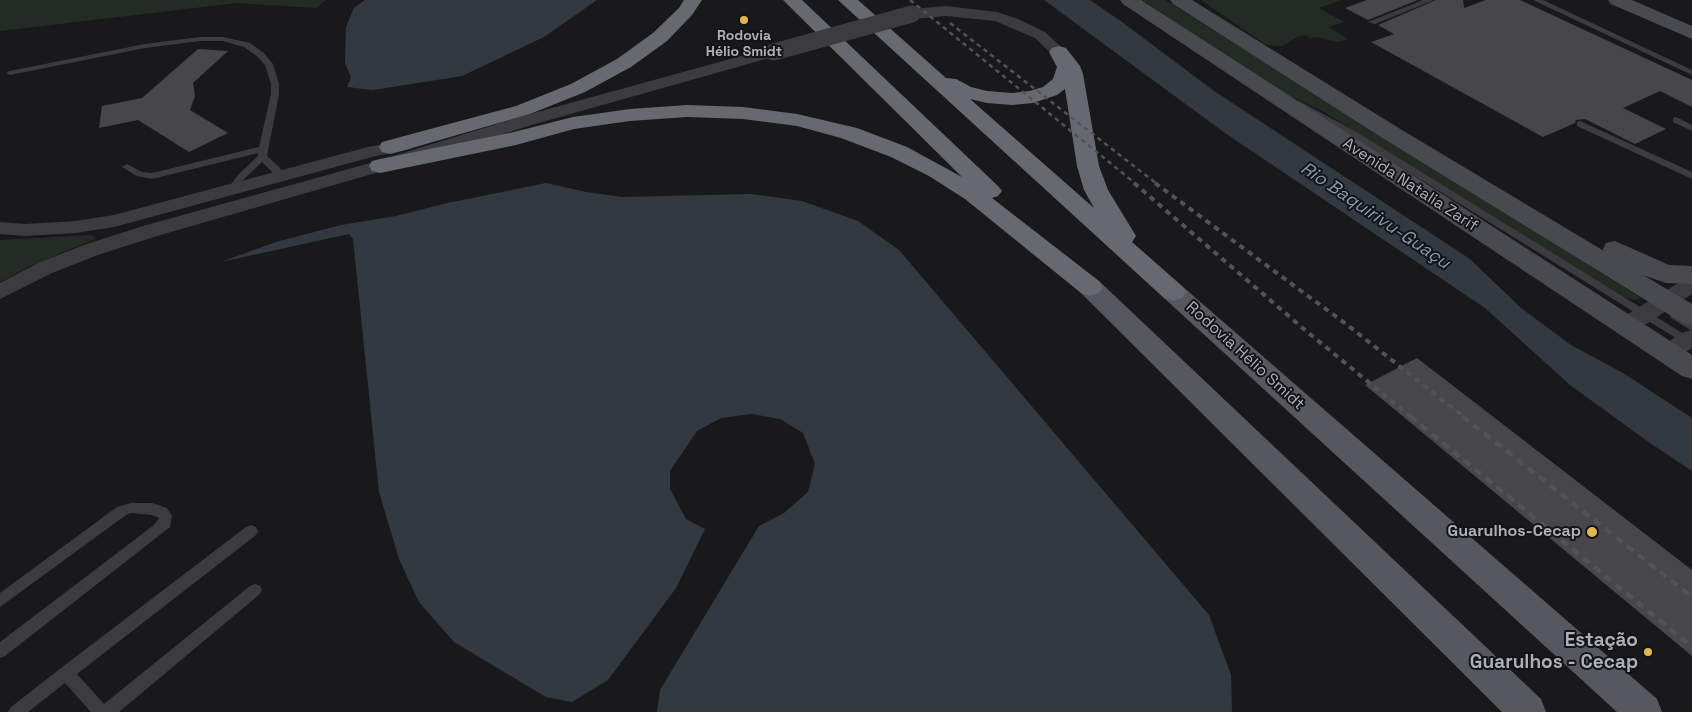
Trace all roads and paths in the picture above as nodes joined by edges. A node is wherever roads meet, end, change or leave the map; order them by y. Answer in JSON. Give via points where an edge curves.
{"nodes":[{"id":1,"x":693,"y":0,"type":"edge"},
{"id":2,"x":792,"y":0,"type":"edge"},
{"id":3,"x":847,"y":0,"type":"edge"},
{"id":4,"x":1129,"y":0,"type":"edge"},
{"id":5,"x":1136,"y":0,"type":"edge"},
{"id":6,"x":1170,"y":0,"type":"edge"},
{"id":7,"x":1180,"y":0,"type":"edge"},
{"id":8,"x":1430,"y":0,"type":"edge"},
{"id":9,"x":1537,"y":0,"type":"edge"},
{"id":10,"x":1617,"y":0,"type":"edge"},
{"id":11,"x":1658,"y":0,"type":"edge"},
{"id":12,"x":1692,"y":14,"type":"edge"},
{"id":13,"x":1372,"y":22,"type":"dead end"},
{"id":14,"x":1692,"y":33,"type":"edge"},
{"id":15,"x":1059,"y":52,"type":"junction"},
{"id":16,"x":908,"y":56,"type":"junction"},
{"id":17,"x":10,"y":73,"type":"dead end"},
{"id":18,"x":1692,"y":73,"type":"edge"},
{"id":19,"x":1676,"y":120,"type":"dead end"},
{"id":20,"x":1580,"y":124,"type":"dead end"},
{"id":21,"x":1692,"y":128,"type":"edge"},
{"id":22,"x":1389,"y":132,"type":"junction"},
{"id":23,"x":263,"y":153,"type":"junction"},
{"id":24,"x":377,"y":159,"type":"junction"},
{"id":25,"x":127,"y":167,"type":"dead end"},
{"id":26,"x":1692,"y":176,"type":"edge"},
{"id":27,"x":282,"y":178,"type":"junction"},
{"id":28,"x":232,"y":190,"type":"junction"},
{"id":29,"x":0,"y":228,"type":"edge"},
{"id":30,"x":1692,"y":275,"type":"edge"},
{"id":31,"x":1692,"y":284,"type":"edge"},
{"id":32,"x":1090,"y":288,"type":"junction"},
{"id":33,"x":0,"y":292,"type":"edge"},
{"id":34,"x":1173,"y":292,"type":"junction"},
{"id":35,"x":1649,"y":311,"type":"junction"},
{"id":36,"x":1692,"y":316,"type":"edge"},
{"id":37,"x":1686,"y":341,"type":"edge"},
{"id":38,"x":1692,"y":368,"type":"edge"},
{"id":39,"x":251,"y":531,"type":"dead end"},
{"id":40,"x":255,"y":590,"type":"dead end"},
{"id":41,"x":0,"y":601,"type":"edge"},
{"id":42,"x":0,"y":651,"type":"edge"},
{"id":43,"x":66,"y":673,"type":"junction"},
{"id":44,"x":16,"y":712,"type":"edge"},
{"id":45,"x":101,"y":712,"type":"edge"},
{"id":46,"x":107,"y":712,"type":"edge"},
{"id":47,"x":1528,"y":712,"type":"edge"},
{"id":48,"x":1644,"y":712,"type":"edge"}],
"edges":[{"from":1,"to":24,"type":"highway","via":[[660,37],[624,63],[578,88]]},
{"from":2,"to":32,"type":"highway"},
{"from":3,"to":16,"type":"highway","name":"Rodovia Hélio Smidt"},
{"from":4,"to":35,"type":"main road","name":"Avenida Natalia Zarif"},
{"from":5,"to":35,"type":"lane","via":[[1278,94],[1352,133]]},
{"from":6,"to":35,"type":"lane"},
{"from":7,"to":22,"type":"main road","name":"Avenida Natalia Zarif"},
{"from":8,"to":13,"type":"lane"},
{"from":9,"to":18,"type":"lane"},
{"from":10,"to":14,"type":"main road"},
{"from":11,"to":12,"type":"main road"},
{"from":15,"to":16,"type":"highway","via":[[1067,67],[1061,82],[1042,94],[1012,99],[987,98],[964,91]]},
{"from":15,"to":24,"type":"street","bridge":true,"via":[[1034,31],[997,17],[946,11],[912,14]]},
{"from":15,"to":34,"type":"highway","via":[[1073,74],[1088,166],[1096,190],[1127,239]]},
{"from":16,"to":34,"type":"highway","name":"Rodovia Hélio Smidt"},
{"from":17,"to":23,"type":"lane","via":[[145,46],[200,39],[223,39],[247,45],[269,64],[275,84]]},
{"from":19,"to":21,"type":"lane"},
{"from":20,"to":26,"type":"lane"},
{"from":22,"to":30,"type":"main road","via":[[1478,175],[1642,264],[1666,274]]},
{"from":22,"to":35,"type":"main road","name":"Avenida Natalia Zarif"},
{"from":23,"to":25,"type":"lane","via":[[152,176]]},
{"from":23,"to":27,"type":"lane"},
{"from":23,"to":28,"type":"lane"},
{"from":24,"to":27,"type":"street"},
{"from":24,"to":32,"type":"highway","via":[[516,138],[573,123],[630,115],[687,111],[797,120],[857,136],[937,171],[973,194]]},
{"from":24,"to":33,"type":"street","via":[[91,250],[45,268]]},
{"from":27,"to":28,"type":"street"},
{"from":28,"to":29,"type":"street","via":[[114,221],[34,229]]},
{"from":31,"to":35,"type":"street"},
{"from":32,"to":47,"type":"main road"},
{"from":34,"to":48,"type":"main road","name":"Rodovia Hélio Smidt"},
{"from":35,"to":36,"type":"main road","name":"Avenida Natalia Zarif"},
{"from":35,"to":37,"type":"main road","name":"Avenida Natalia Zarif"},
{"from":35,"to":37,"type":"lane"},
{"from":37,"to":38,"type":"main road","name":"Avenida Natalia Zarif"},
{"from":39,"to":43,"type":"lane"},
{"from":40,"to":46,"type":"lane"},
{"from":41,"to":42,"type":"lane","via":[[122,511],[152,509],[166,516],[159,529]]},
{"from":43,"to":44,"type":"lane"},
{"from":43,"to":45,"type":"lane"}]}
